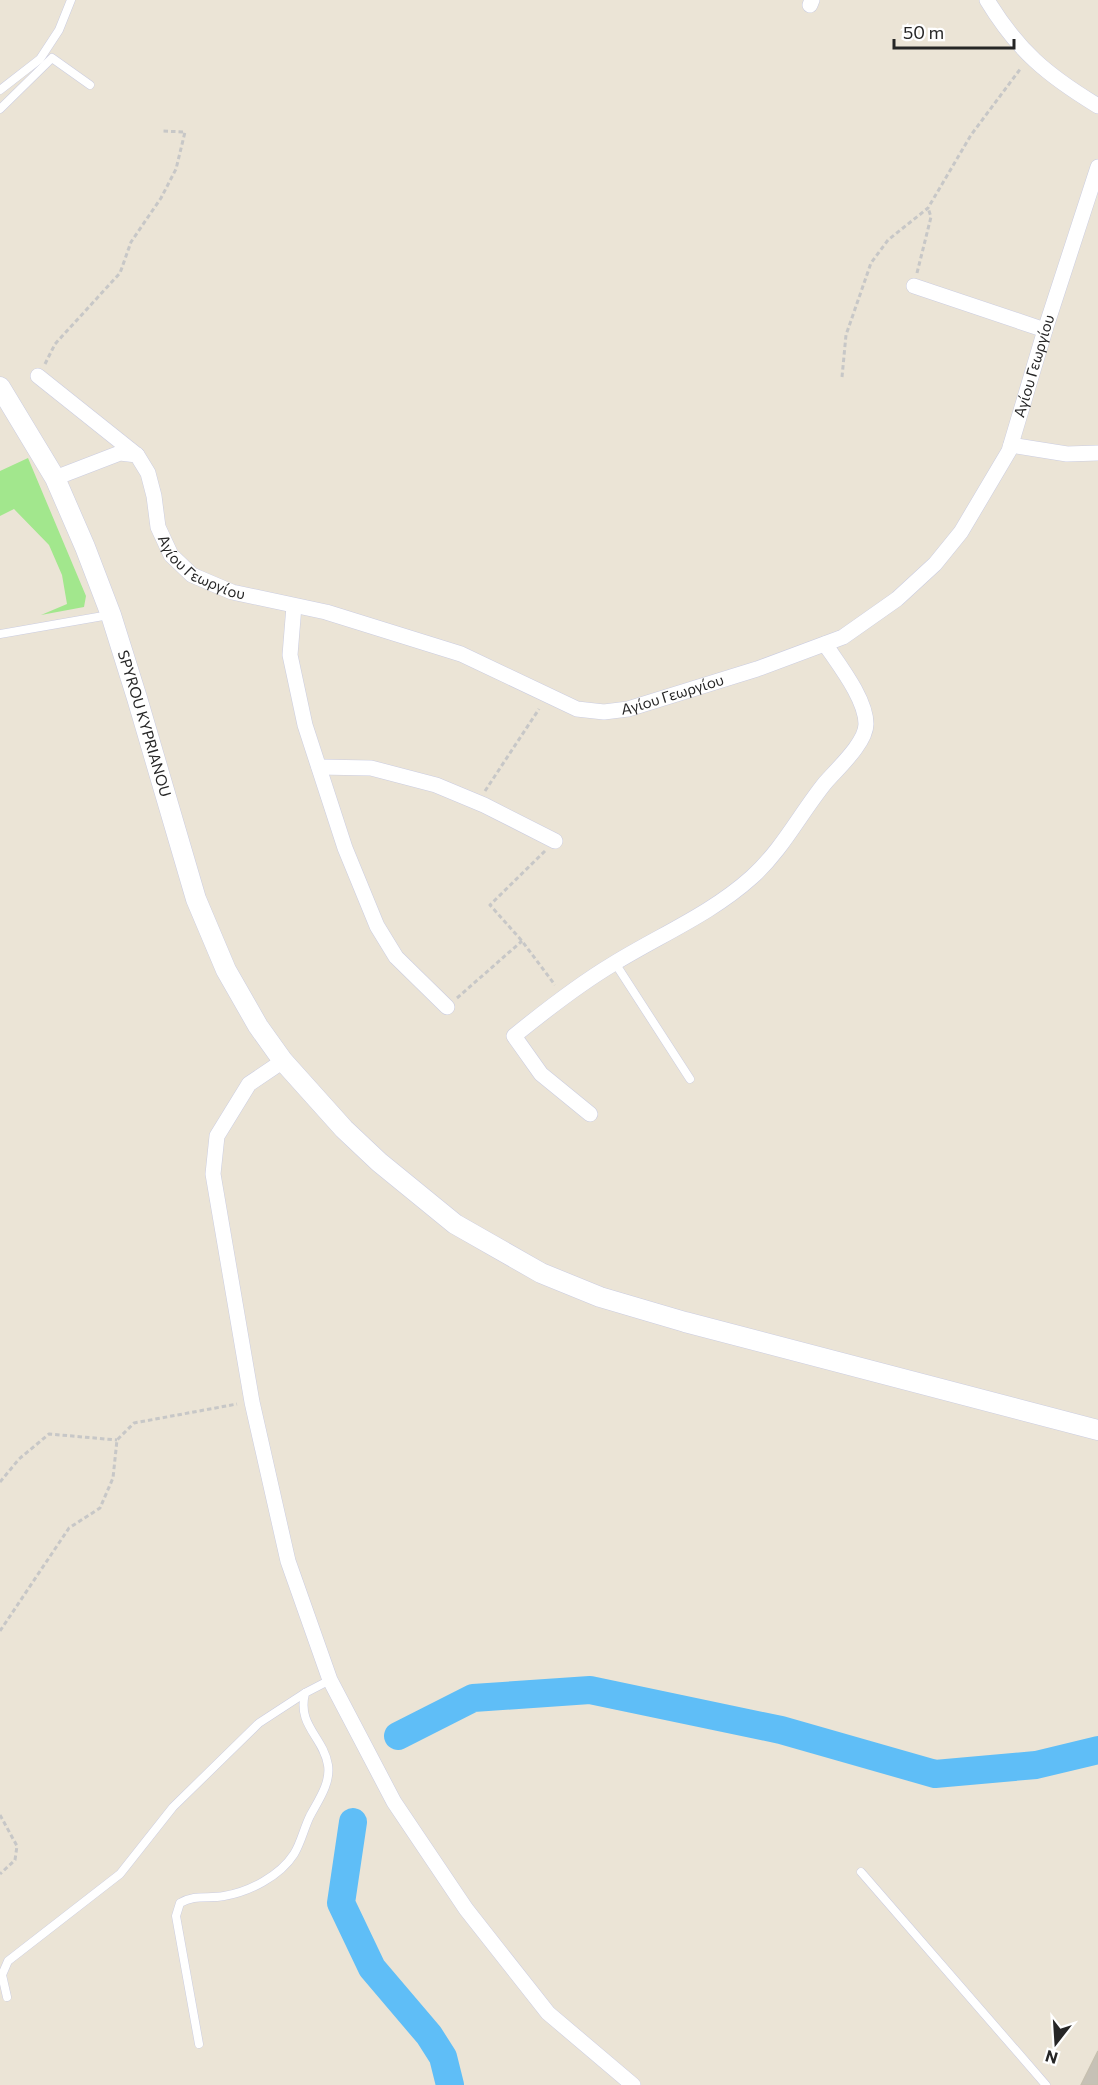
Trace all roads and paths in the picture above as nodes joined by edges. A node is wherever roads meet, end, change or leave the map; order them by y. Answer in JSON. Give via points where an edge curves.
{"nodes":[{"id":1,"x":71,"y":0,"type":"edge"},
{"id":2,"x":987,"y":0,"type":"edge"},
{"id":3,"x":1029,"y":57,"type":"junction"},
{"id":4,"x":90,"y":85,"type":"dead end"},
{"id":5,"x":0,"y":90,"type":"edge"},
{"id":6,"x":1098,"y":106,"type":"edge"},
{"id":7,"x":0,"y":109,"type":"edge"},
{"id":8,"x":161,"y":131,"type":"dead end"},
{"id":9,"x":1098,"y":167,"type":"edge"},
{"id":10,"x":928,"y":208,"type":"junction"},
{"id":11,"x":914,"y":286,"type":"joint"},
{"id":12,"x":1045,"y":330,"type":"junction"},
{"id":13,"x":38,"y":376,"type":"joint"},
{"id":14,"x":842,"y":377,"type":"dead end"},
{"id":15,"x":0,"y":387,"type":"edge"},
{"id":16,"x":1011,"y":445,"type":"junction"},
{"id":17,"x":1098,"y":453,"type":"edge"},
{"id":18,"x":137,"y":455,"type":"junction"},
{"id":19,"x":55,"y":478,"type":"junction"},
{"id":20,"x":294,"y":606,"type":"junction"},
{"id":21,"x":111,"y":615,"type":"junction"},
{"id":22,"x":0,"y":634,"type":"edge"},
{"id":23,"x":825,"y":644,"type":"junction"},
{"id":24,"x":548,"y":696,"type":"junction"},
{"id":25,"x":319,"y":767,"type":"junction"},
{"id":26,"x":478,"y":802,"type":"junction"},
{"id":27,"x":555,"y":841,"type":"joint"},
{"id":28,"x":522,"y":941,"type":"junction"},
{"id":29,"x":615,"y":963,"type":"junction"},
{"id":30,"x":563,"y":996,"type":"junction"},
{"id":31,"x":447,"y":1007,"type":"joint"},
{"id":32,"x":282,"y":1061,"type":"junction"},
{"id":33,"x":690,"y":1079,"type":"dead end"},
{"id":34,"x":590,"y":1114,"type":"dead end"},
{"id":35,"x":252,"y":1402,"type":"junction"},
{"id":36,"x":1098,"y":1430,"type":"edge"},
{"id":37,"x":117,"y":1440,"type":"junction"},
{"id":38,"x":0,"y":1482,"type":"edge"},
{"id":39,"x":0,"y":1631,"type":"edge"},
{"id":40,"x":330,"y":1680,"type":"junction"},
{"id":41,"x":305,"y":1693,"type":"junction"},
{"id":42,"x":0,"y":1815,"type":"edge"},
{"id":43,"x":861,"y":1872,"type":"dead end"},
{"id":44,"x":0,"y":1874,"type":"edge"},
{"id":45,"x":7,"y":1997,"type":"dead end"},
{"id":46,"x":199,"y":2044,"type":"dead end"},
{"id":47,"x":633,"y":2085,"type":"edge"},
{"id":48,"x":1046,"y":2085,"type":"edge"}],
"edges":[{"from":1,"to":5,"type":"lane","via":[[59,30],[40,59]]},
{"from":2,"to":3,"type":"street","via":[[1003,27]]},
{"from":3,"to":6,"type":"street"},
{"from":3,"to":10,"type":"path","via":[[971,135]]},
{"from":4,"to":7,"type":"lane","via":[[52,58]]},
{"from":8,"to":13,"type":"path","via":[[186,132],[176,169],[131,242],[120,273],[55,344]]},
{"from":9,"to":12,"type":"street","name":"Αγίου Γεωργίου"},
{"from":10,"to":11,"type":"path","via":[[931,217]]},
{"from":10,"to":14,"type":"path","via":[[888,240],[871,263],[846,335]]},
{"from":11,"to":12,"type":"street"},
{"from":12,"to":16,"type":"street","name":"Αγίου Γεωργίου"},
{"from":13,"to":18,"type":"street"},
{"from":15,"to":19,"type":"street","name":"SPYROU KYPRIANOU"},
{"from":16,"to":17,"type":"street","via":[[1067,454]]},
{"from":16,"to":23,"type":"street","name":"Αγίου Γεωργίου","via":[[961,532],[935,564],[897,599],[843,637]]},
{"from":18,"to":19,"type":"street","via":[[120,453]]},
{"from":18,"to":20,"type":"street","name":"Αγίου Γεωργίου","via":[[148,473],[158,527],[171,555],[192,575],[232,592]]},
{"from":19,"to":21,"type":"street","name":"SPYROU KYPRIANOU"},
{"from":20,"to":24,"type":"street","name":"Αγίου Γεωργίου","via":[[326,612],[460,654]]},
{"from":20,"to":25,"type":"street","via":[[290,655],[305,725]]},
{"from":21,"to":22,"type":"lane"},
{"from":21,"to":32,"type":"street","name":"SPYROU KYPRIANOU","via":[[196,899],[226,970]]},
{"from":23,"to":24,"type":"street","name":"Αγίου Γεωργίου","via":[[628,709],[577,709]]},
{"from":23,"to":29,"type":"street","via":[[864,710],[866,727],[862,738],[781,847],[753,877],[718,904]]},
{"from":24,"to":26,"type":"path"},
{"from":25,"to":26,"type":"street","via":[[371,768],[436,785]]},
{"from":25,"to":31,"type":"street","via":[[345,848],[377,926],[396,957]]},
{"from":26,"to":27,"type":"street"},
{"from":27,"to":28,"type":"path","via":[[490,905]]},
{"from":28,"to":30,"type":"path"},
{"from":28,"to":31,"type":"path"},
{"from":29,"to":30,"type":"street"},
{"from":29,"to":33,"type":"lane"},
{"from":30,"to":34,"type":"street","via":[[514,1036],[541,1074]]},
{"from":32,"to":35,"type":"street","via":[[249,1084],[217,1136],[213,1174]]},
{"from":32,"to":36,"type":"street","name":"SPYROU KYPRIANOU","via":[[344,1129],[414,1192],[455,1224],[541,1273],[600,1297],[675,1319]]},
{"from":35,"to":37,"type":"path","via":[[134,1423]]},
{"from":35,"to":40,"type":"street","via":[[288,1561]]},
{"from":37,"to":38,"type":"path","via":[[49,1434],[19,1459]]},
{"from":37,"to":39,"type":"path","via":[[113,1478],[100,1508],[69,1528]]},
{"from":40,"to":41,"type":"lane"},
{"from":40,"to":47,"type":"street","via":[[394,1802],[466,1909],[548,2013]]},
{"from":41,"to":45,"type":"lane","via":[[259,1723],[204,1776],[173,1807],[120,1874],[8,1961],[2,1976]]},
{"from":41,"to":46,"type":"lane","via":[[304,1719],[329,1767],[325,1789],[293,1855],[265,1882],[225,1896],[190,1897],[178,1909],[176,1916]]},
{"from":42,"to":44,"type":"path","via":[[17,1846],[15,1860]]},
{"from":43,"to":48,"type":"lane"}]}
